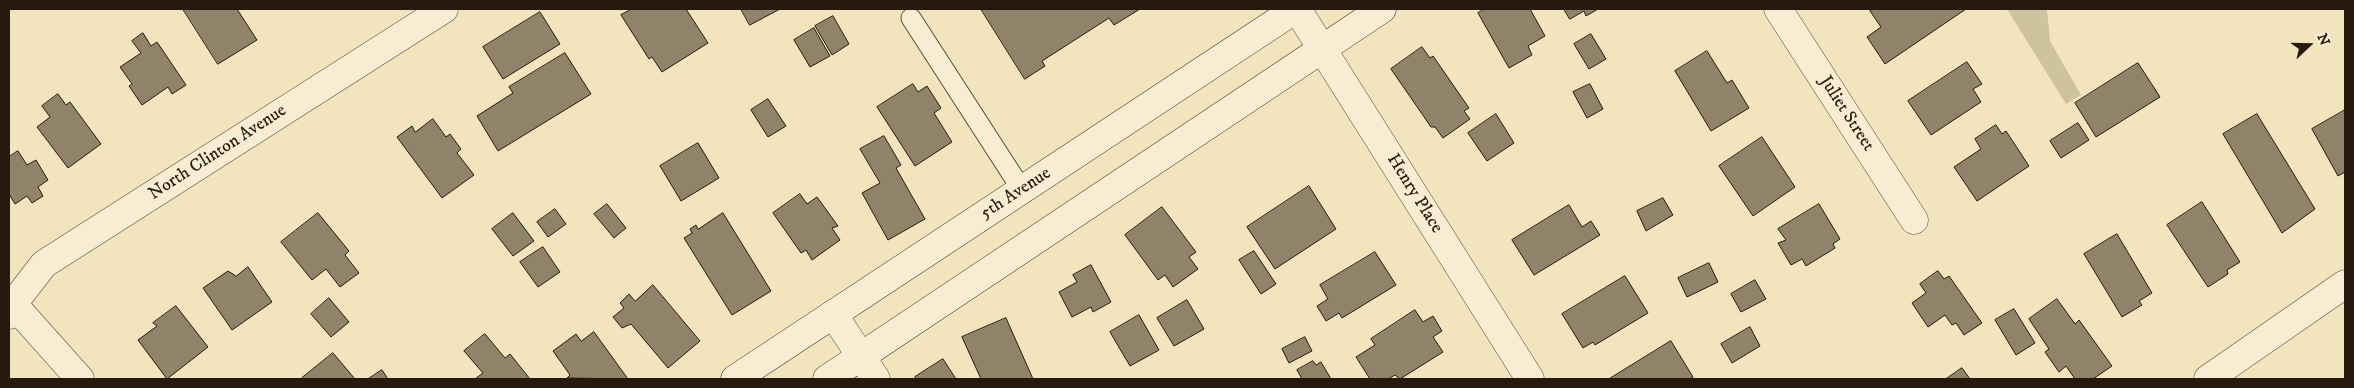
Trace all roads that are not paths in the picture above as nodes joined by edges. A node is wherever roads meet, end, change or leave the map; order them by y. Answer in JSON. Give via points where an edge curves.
{"nodes":[{"id":1,"x":444,"y":9,"type":"edge"},
{"id":2,"x":1297,"y":9,"type":"edge"},
{"id":3,"x":1382,"y":9,"type":"edge"},
{"id":4,"x":1778,"y":9,"type":"edge"},
{"id":5,"x":910,"y":18,"type":"dead end"},
{"id":6,"x":1323,"y":48,"type":"junction"},
{"id":7,"x":1022,"y":190,"type":"junction"},
{"id":8,"x":1914,"y":220,"type":"dead end"},
{"id":9,"x":2345,"y":284,"type":"edge"},
{"id":10,"x":11,"y":310,"type":"edge"},
{"id":11,"x":833,"y":314,"type":"junction"},
{"id":12,"x":861,"y":356,"type":"junction"},
{"id":13,"x":80,"y":379,"type":"edge"},
{"id":14,"x":735,"y":379,"type":"edge"},
{"id":15,"x":827,"y":379,"type":"edge"},
{"id":16,"x":876,"y":379,"type":"edge"},
{"id":17,"x":1530,"y":379,"type":"edge"},
{"id":18,"x":2208,"y":379,"type":"edge"}],
"edges":[{"from":1,"to":10,"type":"street","name":"North Clinton Avenue","via":[[44,264]]},
{"from":2,"to":6,"type":"street","name":"Henry Place"},
{"from":2,"to":7,"type":"street","name":"5th Avenue"},
{"from":3,"to":6,"type":"street"},
{"from":4,"to":8,"type":"street","name":"Juliet Street"},
{"from":5,"to":7,"type":"lane"},
{"from":6,"to":12,"type":"street"},
{"from":6,"to":17,"type":"street","name":"Henry Place"},
{"from":7,"to":11,"type":"street","name":"5th Avenue"},
{"from":9,"to":18,"type":"street"},
{"from":10,"to":13,"type":"street"},
{"from":11,"to":12,"type":"street"},
{"from":11,"to":14,"type":"street","name":"5th Avenue"},
{"from":12,"to":15,"type":"street"},
{"from":12,"to":16,"type":"street"}]}
